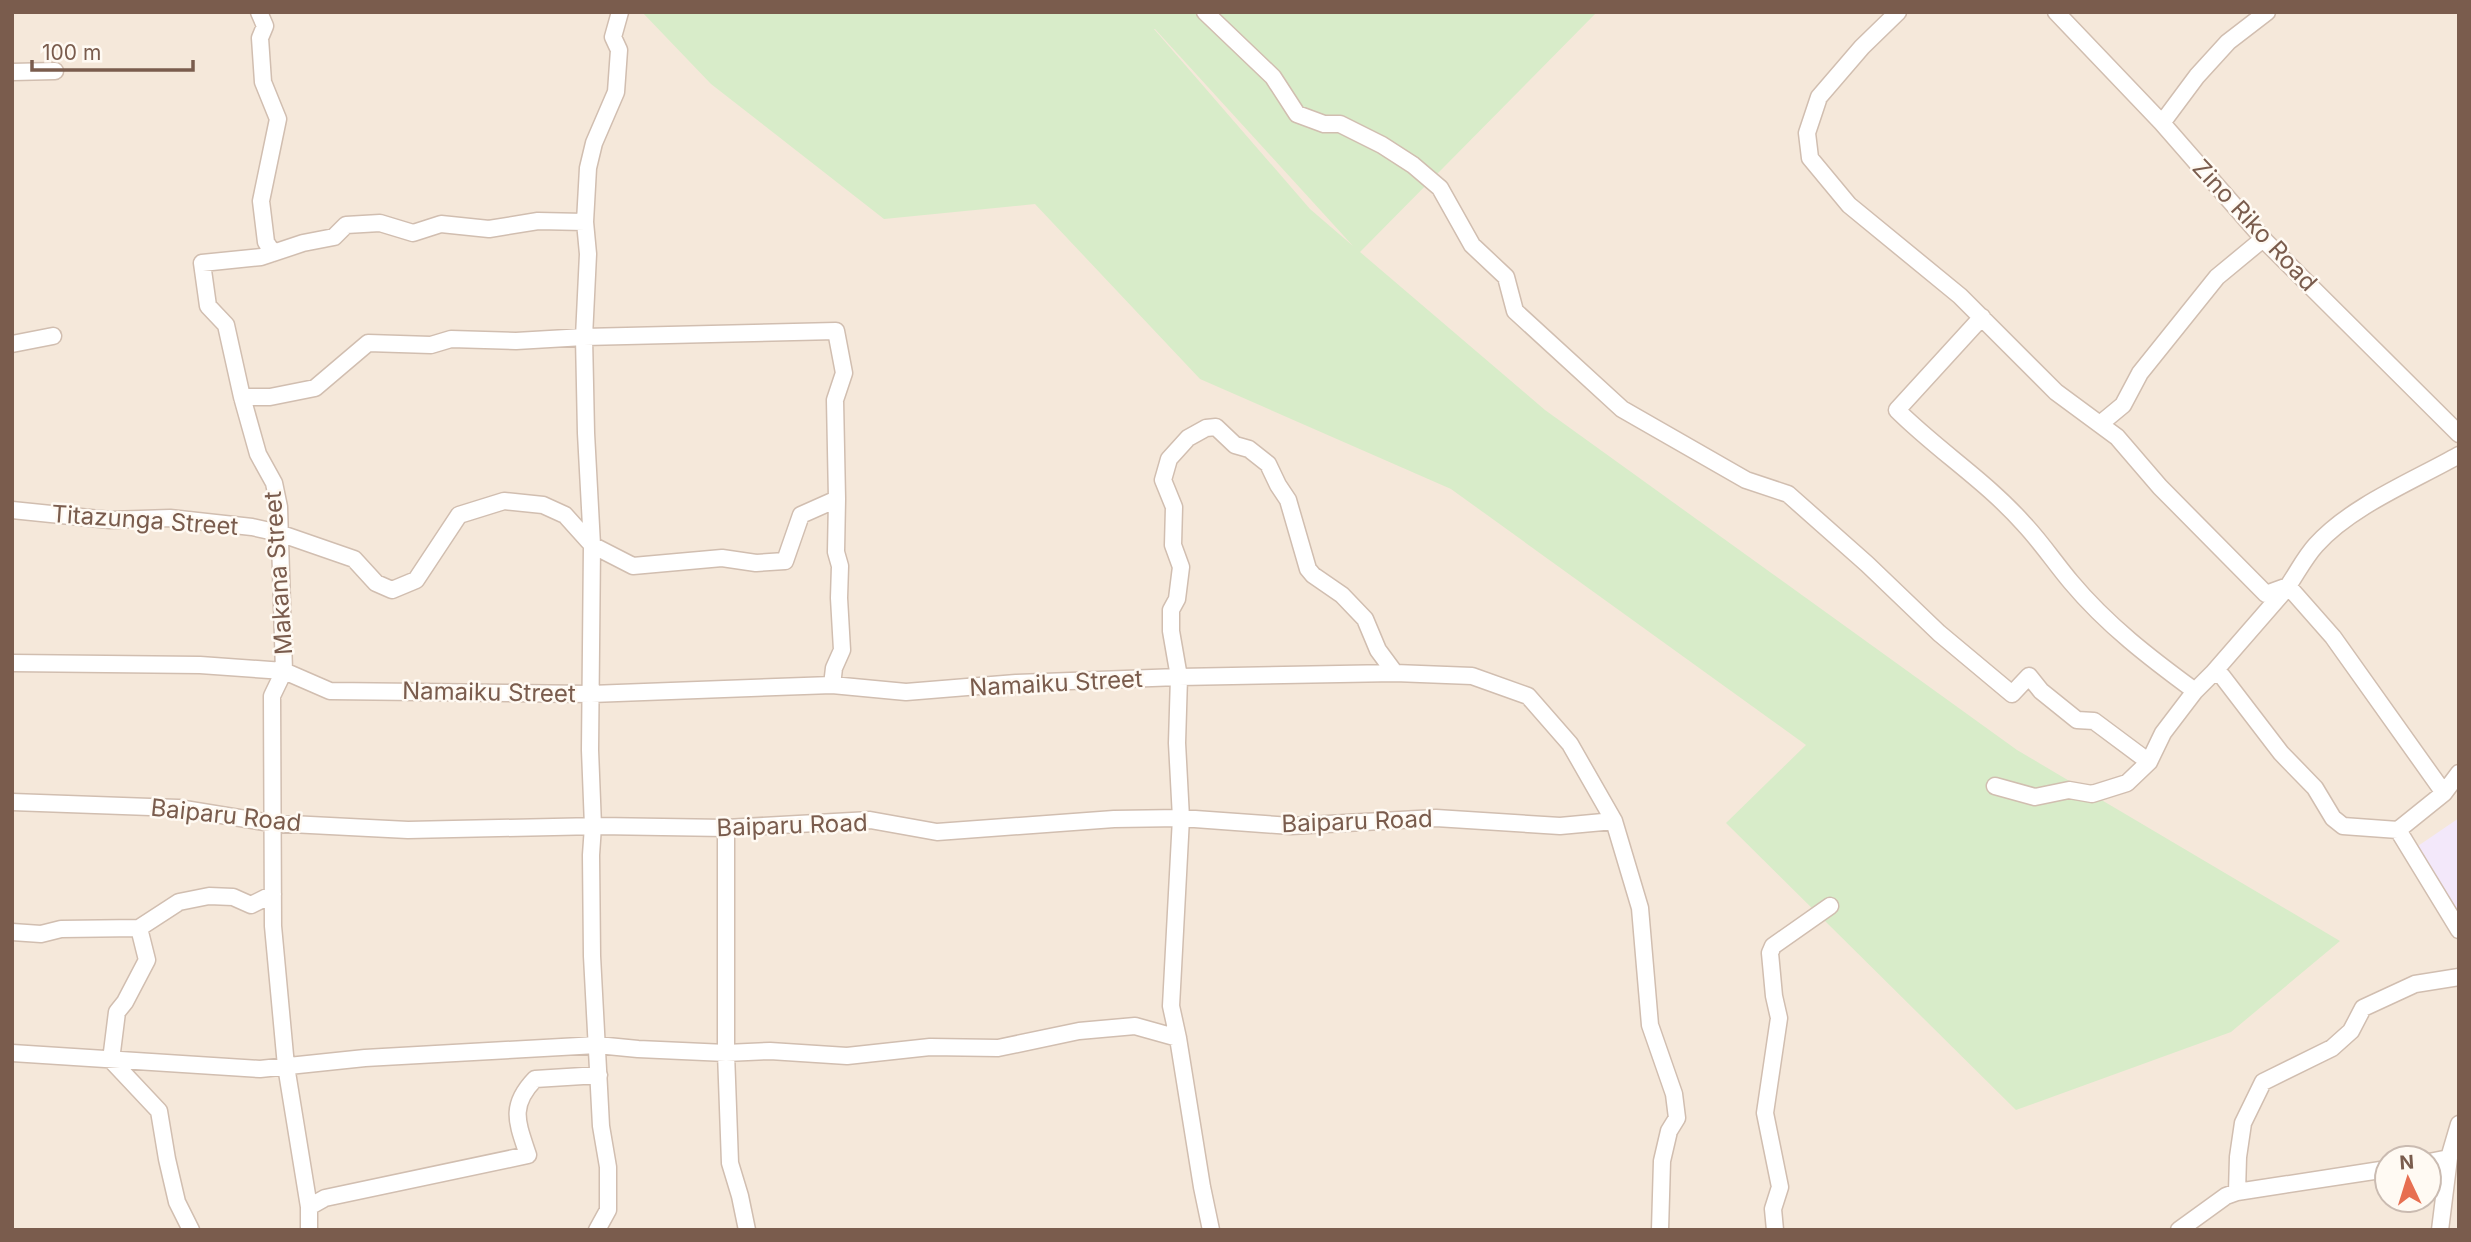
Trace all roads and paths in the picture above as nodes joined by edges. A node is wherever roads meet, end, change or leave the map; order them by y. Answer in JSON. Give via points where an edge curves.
{"nodes":[{"id":1,"x":259,"y":12,"type":"edge"},
{"id":2,"x":620,"y":12,"type":"edge"},
{"id":3,"x":1205,"y":12,"type":"edge"},
{"id":4,"x":1898,"y":12,"type":"edge"},
{"id":5,"x":2056,"y":12,"type":"edge"},
{"id":6,"x":2267,"y":12,"type":"edge"},
{"id":7,"x":55,"y":71,"type":"dead end"},
{"id":8,"x":12,"y":72,"type":"edge"},
{"id":9,"x":2162,"y":123,"type":"junction"},
{"id":10,"x":585,"y":222,"type":"junction"},
{"id":11,"x":2263,"y":239,"type":"junction"},
{"id":12,"x":273,"y":253,"type":"junction"},
{"id":13,"x":1982,"y":317,"type":"junction"},
{"id":14,"x":52,"y":336,"type":"dead end"},
{"id":15,"x":584,"y":337,"type":"junction"},
{"id":16,"x":12,"y":344,"type":"edge"},
{"id":17,"x":242,"y":397,"type":"junction"},
{"id":18,"x":2100,"y":424,"type":"junction"},
{"id":19,"x":2459,"y":434,"type":"edge"},
{"id":20,"x":2459,"y":455,"type":"edge"},
{"id":21,"x":837,"y":499,"type":"junction"},
{"id":22,"x":12,"y":510,"type":"edge"},
{"id":23,"x":279,"y":533,"type":"junction"},
{"id":24,"x":592,"y":545,"type":"junction"},
{"id":25,"x":2288,"y":586,"type":"junction"},
{"id":26,"x":12,"y":663,"type":"edge"},
{"id":27,"x":284,"y":671,"type":"junction"},
{"id":28,"x":1395,"y":673,"type":"junction"},
{"id":29,"x":2213,"y":673,"type":"junction"},
{"id":30,"x":1179,"y":677,"type":"junction"},
{"id":31,"x":832,"y":685,"type":"junction"},
{"id":32,"x":2195,"y":691,"type":"junction"},
{"id":33,"x":592,"y":694,"type":"junction"},
{"id":34,"x":2149,"y":762,"type":"junction"},
{"id":35,"x":2459,"y":774,"type":"edge"},
{"id":36,"x":1995,"y":786,"type":"dead end"},
{"id":37,"x":2444,"y":793,"type":"junction"},
{"id":38,"x":12,"y":802,"type":"edge"},
{"id":39,"x":1181,"y":818,"type":"junction"},
{"id":40,"x":1614,"y":821,"type":"junction"},
{"id":41,"x":271,"y":823,"type":"junction"},
{"id":42,"x":593,"y":826,"type":"junction"},
{"id":43,"x":726,"y":828,"type":"junction"},
{"id":44,"x":2398,"y":830,"type":"junction"},
{"id":45,"x":274,"y":894,"type":"junction"},
{"id":46,"x":1830,"y":906,"type":"dead end"},
{"id":47,"x":139,"y":928,"type":"junction"},
{"id":48,"x":2459,"y":930,"type":"edge"},
{"id":49,"x":12,"y":932,"type":"edge"},
{"id":50,"x":2459,"y":977,"type":"edge"},
{"id":51,"x":1178,"y":1038,"type":"junction"},
{"id":52,"x":597,"y":1045,"type":"junction"},
{"id":53,"x":12,"y":1053,"type":"edge"},
{"id":54,"x":726,"y":1053,"type":"junction"},
{"id":55,"x":111,"y":1060,"type":"junction"},
{"id":56,"x":286,"y":1066,"type":"junction"},
{"id":57,"x":599,"y":1076,"type":"junction"},
{"id":58,"x":2459,"y":1124,"type":"edge"},
{"id":59,"x":2449,"y":1158,"type":"junction"},
{"id":60,"x":2443,"y":1159,"type":"edge"},
{"id":61,"x":2373,"y":1171,"type":"edge"},
{"id":62,"x":2237,"y":1192,"type":"junction"},
{"id":63,"x":309,"y":1207,"type":"junction"},
{"id":64,"x":191,"y":1230,"type":"edge"},
{"id":65,"x":309,"y":1230,"type":"edge"},
{"id":66,"x":597,"y":1230,"type":"edge"},
{"id":67,"x":747,"y":1230,"type":"edge"},
{"id":68,"x":1211,"y":1230,"type":"edge"},
{"id":69,"x":1660,"y":1230,"type":"edge"},
{"id":70,"x":1775,"y":1230,"type":"edge"},
{"id":71,"x":2179,"y":1230,"type":"edge"},
{"id":72,"x":2440,"y":1230,"type":"edge"}],
"edges":[{"from":1,"to":12,"type":"street","via":[[265,26],[260,38],[263,82],[278,119],[261,201],[266,242]]},
{"from":2,"to":10,"type":"street","via":[[613,37],[620,50],[616,92],[588,168]]},
{"from":3,"to":34,"type":"street","via":[[1273,77],[1297,114],[1324,124],[1340,124],[1382,145],[1440,188],[1472,245],[1506,277],[1515,311],[1622,410],[1746,480],[1788,494],[2012,694],[2029,676],[2077,720],[2094,720]]},
{"from":4,"to":13,"type":"street","via":[[1819,97],[1807,133],[1810,158],[1849,205]]},
{"from":5,"to":9,"type":"street","name":"Zino Riko Road"},
{"from":6,"to":9,"type":"street","via":[[2228,42]]},
{"from":7,"to":8,"type":"street"},
{"from":9,"to":11,"type":"street","name":"Zino Riko Road"},
{"from":10,"to":12,"type":"street","via":[[538,221],[489,229],[441,224],[413,233],[380,223],[346,225],[334,237]]},
{"from":10,"to":15,"type":"street","via":[[589,254]]},
{"from":11,"to":18,"type":"street","via":[[2217,277],[2140,373],[2123,405]]},
{"from":11,"to":19,"type":"street","name":"Zino Riko Road"},
{"from":12,"to":17,"type":"street","name":"Makana Street","via":[[202,263],[208,306],[226,325]]},
{"from":13,"to":18,"type":"street","via":[[2056,392]]},
{"from":13,"to":32,"type":"street","via":[[1897,410],[2025,524],[2072,584],[2118,632]]},
{"from":14,"to":16,"type":"street"},
{"from":15,"to":17,"type":"street","via":[[451,339],[431,345],[368,343],[315,388]]},
{"from":15,"to":21,"type":"street","via":[[836,331],[844,373],[835,400]]},
{"from":15,"to":24,"type":"street"},
{"from":17,"to":23,"type":"street","name":"Makana Street","via":[[258,454],[274,483]]},
{"from":18,"to":25,"type":"street","via":[[2266,594]]},
{"from":20,"to":25,"type":"street","via":[[2346,520],[2316,545]]},
{"from":21,"to":24,"type":"street","name":"Titazunga Street","via":[[801,515],[785,561],[722,558],[633,566]]},
{"from":21,"to":31,"type":"street","via":[[842,650]]},
{"from":22,"to":23,"type":"street","name":"Titazunga Street","via":[[110,520],[170,518]]},
{"from":23,"to":24,"type":"street","name":"Titazunga Street","via":[[354,559],[376,583],[392,590],[416,580],[459,516],[504,500],[543,505],[565,515]]},
{"from":23,"to":27,"type":"street","name":"Makana Street"},
{"from":24,"to":33,"type":"street"},
{"from":25,"to":29,"type":"street"},
{"from":25,"to":37,"type":"street","via":[[2333,637]]},
{"from":26,"to":27,"type":"street","name":"Namaiku Street","via":[[200,665]]},
{"from":27,"to":33,"type":"street","name":"Namaiku Street","via":[[330,691]]},
{"from":27,"to":41,"type":"street","name":"Makana Street","via":[[272,696]]},
{"from":28,"to":30,"type":"street","name":"Namaiku Street"},
{"from":28,"to":30,"type":"street","via":[[1378,650],[1365,619],[1308,569],[1288,500],[1268,464],[1216,427],[1188,438],[1169,459],[1163,480],[1174,507],[1173,545],[1181,566],[1171,610]]},
{"from":28,"to":40,"type":"street","name":"Namaiku Street","via":[[1472,676],[1528,696],[1570,744]]},
{"from":29,"to":32,"type":"street"},
{"from":29,"to":44,"type":"street","via":[[2231,686],[2281,753],[2315,788],[2333,818],[2343,826]]},
{"from":30,"to":31,"type":"street","name":"Namaiku Street","via":[[906,692]]},
{"from":30,"to":39,"type":"street"},
{"from":31,"to":33,"type":"street","name":"Namaiku Street"},
{"from":32,"to":34,"type":"street","via":[[2163,733]]},
{"from":33,"to":42,"type":"street"},
{"from":34,"to":36,"type":"street","via":[[2127,783],[2092,794],[2069,790],[2035,797]]},
{"from":35,"to":37,"type":"street"},
{"from":37,"to":44,"type":"street"},
{"from":38,"to":41,"type":"street","name":"Baiparu Road","via":[[178,808]]},
{"from":39,"to":40,"type":"street","name":"Baiparu Road","via":[[1292,826],[1436,818],[1560,826]]},
{"from":39,"to":43,"type":"street","name":"Baiparu Road","via":[[937,832],[870,820]]},
{"from":39,"to":51,"type":"street","via":[[1171,1006]]},
{"from":40,"to":69,"type":"street","name":"Namaiku Street","via":[[1640,908],[1650,1025],[1674,1094],[1677,1118],[1662,1161]]},
{"from":41,"to":42,"type":"street","name":"Baiparu Road","via":[[408,830]]},
{"from":41,"to":45,"type":"street","name":"Makana Street"},
{"from":42,"to":43,"type":"street","name":"Baiparu Road"},
{"from":42,"to":52,"type":"street"},
{"from":43,"to":54,"type":"street"},
{"from":44,"to":48,"type":"street"},
{"from":45,"to":47,"type":"street","via":[[251,905],[233,898],[209,897],[179,902]]},
{"from":45,"to":56,"type":"street","name":"Makana Street"},
{"from":46,"to":70,"type":"street","via":[[1773,946],[1770,953],[1779,1018],[1765,1113],[1780,1187],[1773,1209]]},
{"from":47,"to":49,"type":"street"},
{"from":47,"to":55,"type":"street","via":[[147,960],[117,1012]]},
{"from":50,"to":62,"type":"street","via":[[2415,984],[2363,1008],[2351,1031],[2332,1048],[2263,1082],[2243,1123]]},
{"from":51,"to":54,"type":"street","via":[[1135,1026],[1079,1031],[998,1048],[930,1047],[847,1056]]},
{"from":51,"to":68,"type":"street"},
{"from":52,"to":54,"type":"street"},
{"from":52,"to":56,"type":"street"},
{"from":52,"to":57,"type":"street"},
{"from":53,"to":55,"type":"street"},
{"from":54,"to":67,"type":"street","via":[[730,1163]]},
{"from":55,"to":56,"type":"street","via":[[260,1069]]},
{"from":55,"to":64,"type":"street","via":[[159,1111],[177,1202]]},
{"from":56,"to":63,"type":"street","name":"Makana Street"},
{"from":57,"to":63,"type":"street","via":[[535,1079],[524,1090],[515,1111],[528,1155],[325,1198]]},
{"from":57,"to":66,"type":"street","via":[[608,1210]]},
{"from":58,"to":59,"type":"street"},
{"from":59,"to":60,"type":"street"},
{"from":59,"to":72,"type":"street"},
{"from":61,"to":62,"type":"street"},
{"from":62,"to":71,"type":"street"},
{"from":63,"to":65,"type":"street","name":"Makana Street"}]}
